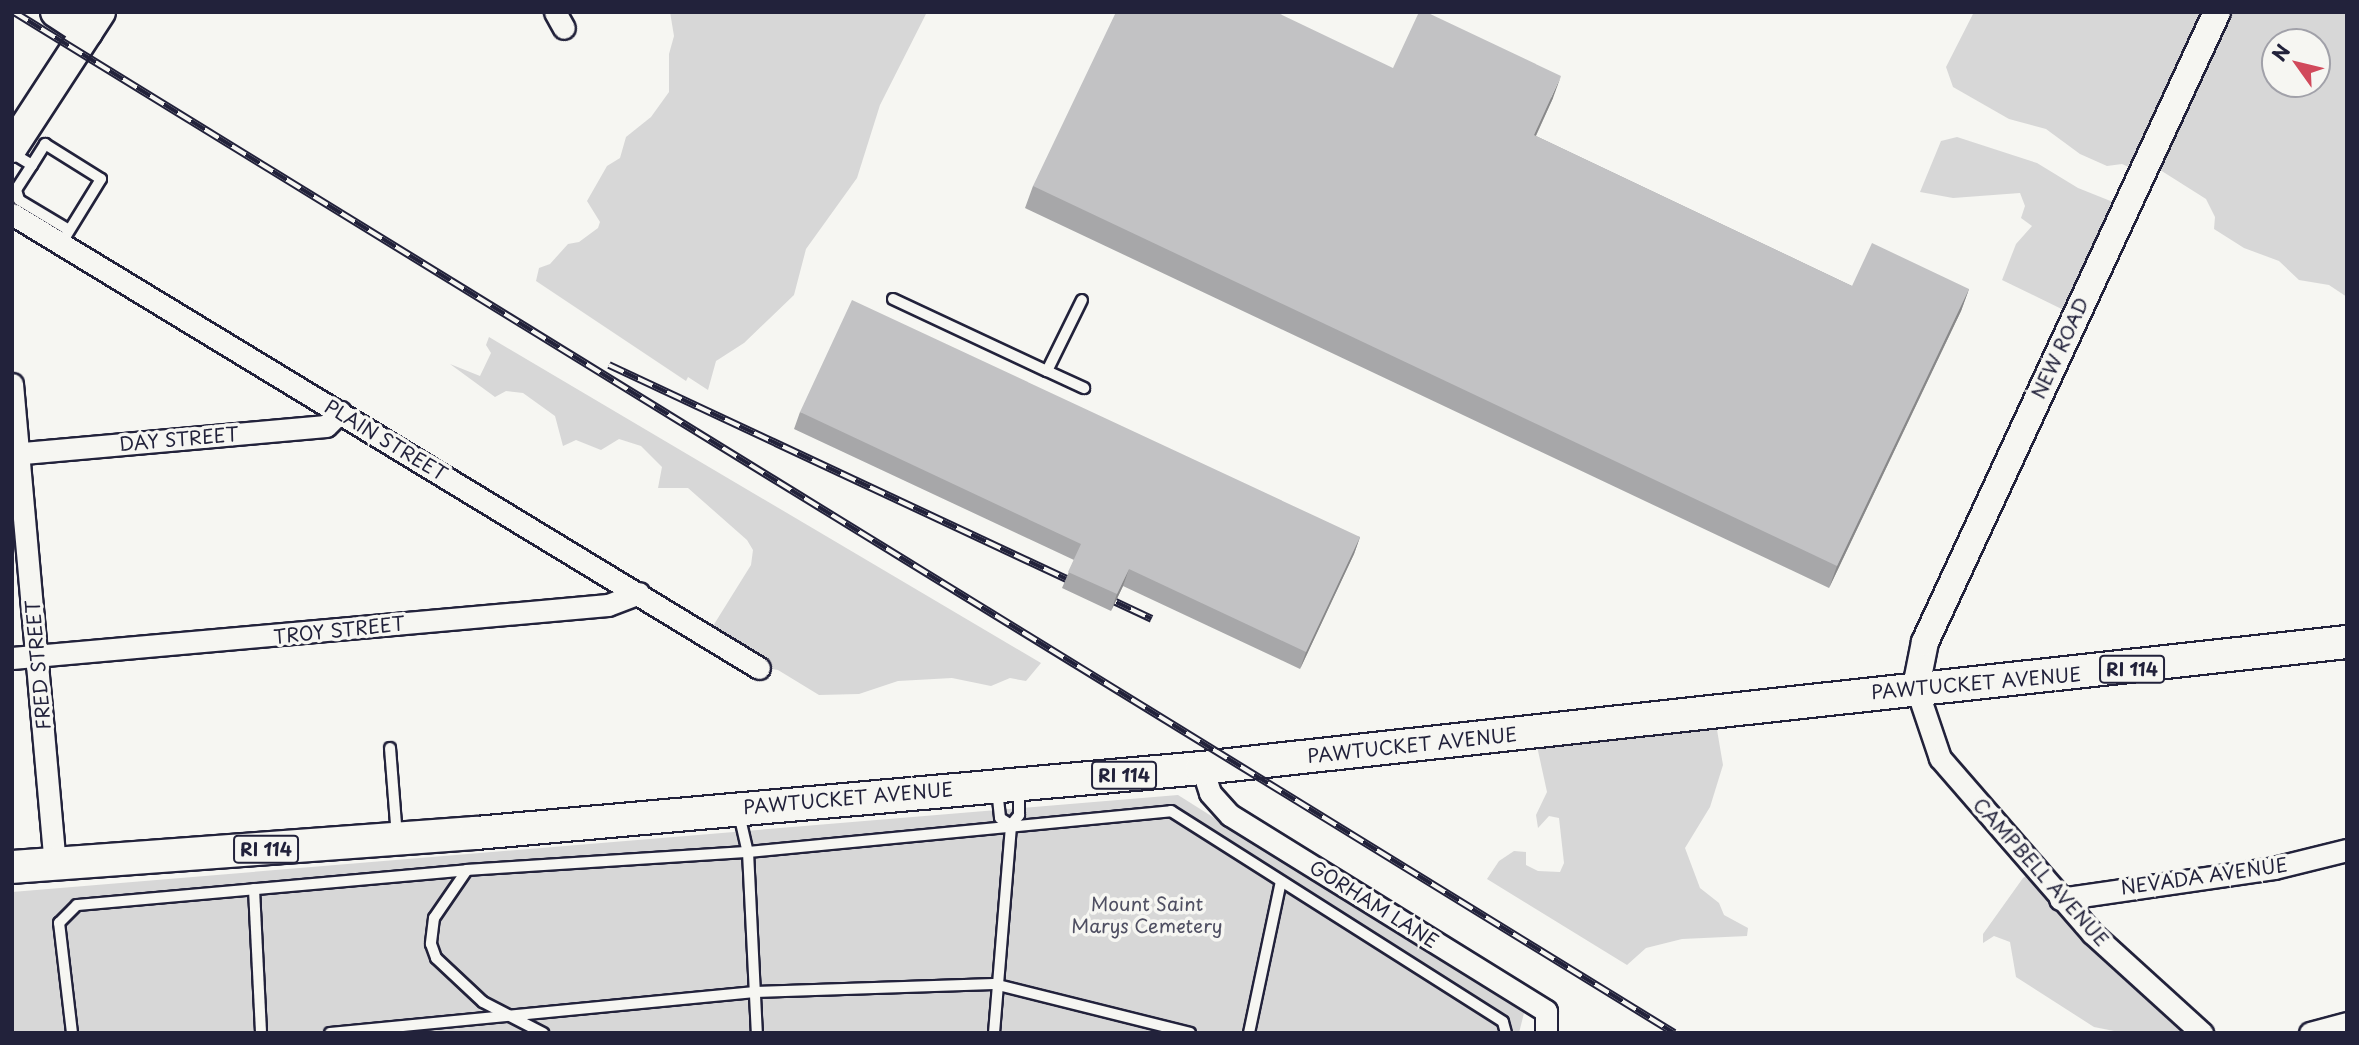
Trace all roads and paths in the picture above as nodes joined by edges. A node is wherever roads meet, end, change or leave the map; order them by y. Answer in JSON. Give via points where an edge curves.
{"nodes":[{"id":1,"x":56,"y":12,"type":"edge"},
{"id":2,"x":2217,"y":12,"type":"edge"},
{"id":3,"x":94,"y":22,"type":"edge"},
{"id":4,"x":19,"y":155,"type":"edge"},
{"id":5,"x":14,"y":188,"type":"edge"},
{"id":6,"x":21,"y":214,"type":"edge"},
{"id":7,"x":65,"y":237,"type":"junction"},
{"id":8,"x":893,"y":299,"type":"dead end"},
{"id":9,"x":1082,"y":300,"type":"dead end"},
{"id":10,"x":1047,"y":370,"type":"junction"},
{"id":11,"x":12,"y":384,"type":"edge"},
{"id":12,"x":1084,"y":388,"type":"dead end"},
{"id":13,"x":340,"y":412,"type":"junction"},
{"id":14,"x":15,"y":453,"type":"edge"},
{"id":15,"x":639,"y":593,"type":"junction"},
{"id":16,"x":2347,"y":642,"type":"edge"},
{"id":17,"x":37,"y":656,"type":"junction"},
{"id":18,"x":12,"y":658,"type":"edge"},
{"id":19,"x":759,"y":668,"type":"dead end"},
{"id":20,"x":1916,"y":687,"type":"junction"},
{"id":21,"x":390,"y":748,"type":"dead end"},
{"id":22,"x":1202,"y":768,"type":"junction"},
{"id":23,"x":1008,"y":785,"type":"junction"},
{"id":24,"x":738,"y":807,"type":"junction"},
{"id":25,"x":1011,"y":825,"type":"junction"},
{"id":26,"x":398,"y":838,"type":"junction"},
{"id":27,"x":2347,"y":849,"type":"edge"},
{"id":28,"x":748,"y":852,"type":"junction"},
{"id":29,"x":55,"y":863,"type":"junction"},
{"id":30,"x":12,"y":867,"type":"edge"},
{"id":31,"x":467,"y":870,"type":"junction"},
{"id":32,"x":1282,"y":881,"type":"junction"},
{"id":33,"x":254,"y":889,"type":"junction"},
{"id":34,"x":2060,"y":899,"type":"junction"},
{"id":35,"x":994,"y":984,"type":"junction"},
{"id":36,"x":755,"y":992,"type":"junction"},
{"id":37,"x":509,"y":1016,"type":"junction"},
{"id":38,"x":2347,"y":1023,"type":"edge"},
{"id":39,"x":347,"y":1032,"type":"edge"},
{"id":40,"x":72,"y":1033,"type":"edge"},
{"id":41,"x":261,"y":1033,"type":"edge"},
{"id":42,"x":330,"y":1033,"type":"edge"},
{"id":43,"x":543,"y":1033,"type":"edge"},
{"id":44,"x":757,"y":1033,"type":"edge"},
{"id":45,"x":994,"y":1033,"type":"edge"},
{"id":46,"x":1190,"y":1033,"type":"edge"},
{"id":47,"x":1249,"y":1033,"type":"edge"},
{"id":48,"x":1506,"y":1033,"type":"edge"},
{"id":49,"x":1546,"y":1033,"type":"edge"},
{"id":50,"x":2202,"y":1033,"type":"edge"},
{"id":51,"x":2311,"y":1033,"type":"edge"}],
"edges":[{"from":1,"to":3,"type":"main road"},
{"from":2,"to":20,"type":"street","name":"NEW ROAD","via":[[1925,642]]},
{"from":3,"to":4,"type":"main road"},
{"from":4,"to":5,"type":"lane"},
{"from":4,"to":7,"type":"lane","via":[[46,144],[101,179]]},
{"from":5,"to":6,"type":"lane"},
{"from":6,"to":7,"type":"street","name":"PLAIN STREET"},
{"from":7,"to":13,"type":"street","name":"PLAIN STREET"},
{"from":8,"to":10,"type":"lane"},
{"from":9,"to":10,"type":"lane"},
{"from":10,"to":12,"type":"lane"},
{"from":11,"to":14,"type":"street","name":"FRED STREET"},
{"from":13,"to":14,"type":"street","name":"DAY STREET","via":[[326,426]]},
{"from":13,"to":15,"type":"street","name":"PLAIN STREET"},
{"from":14,"to":17,"type":"street","name":"FRED STREET"},
{"from":15,"to":17,"type":"street","name":"TROY STREET","via":[[608,606]]},
{"from":15,"to":19,"type":"street","name":"PLAIN STREET"},
{"from":16,"to":20,"type":"main road","name":"PAWTUCKET AVENUE","number":"RI 114","via":[[2130,669]]},
{"from":17,"to":18,"type":"street","name":"TROY STREET"},
{"from":17,"to":29,"type":"street","name":"FRED STREET"},
{"from":20,"to":22,"type":"main road","name":"PAWTUCKET AVENUE","number":"RI 114"},
{"from":20,"to":34,"type":"street","name":"CAMPBELL AVENUE","via":[[1940,758]]},
{"from":21,"to":26,"type":"lane"},
{"from":22,"to":23,"type":"main road","name":"PAWTUCKET AVENUE","number":"RI 114"},
{"from":22,"to":49,"type":"street","name":"GORHAM LANE","via":[[1210,793],[1230,815],[1546,1011]]},
{"from":23,"to":24,"type":"main road","name":"PAWTUCKET AVENUE","number":"RI 114"},
{"from":23,"to":25,"type":"lane","via":[[1020,815]]},
{"from":23,"to":25,"type":"lane","via":[[1000,818]]},
{"from":24,"to":26,"type":"main road","name":"PAWTUCKET AVENUE","number":"RI 114"},
{"from":24,"to":28,"type":"lane","via":[[741,840]]},
{"from":25,"to":28,"type":"lane"},
{"from":25,"to":32,"type":"lane","via":[[1171,811]]},
{"from":25,"to":35,"type":"lane"},
{"from":26,"to":29,"type":"main road","number":"RI 114"},
{"from":27,"to":34,"type":"street","name":"NEVADA AVENUE","via":[[2274,868]]},
{"from":28,"to":31,"type":"lane"},
{"from":28,"to":36,"type":"lane"},
{"from":29,"to":30,"type":"main road","number":"RI 114"},
{"from":31,"to":33,"type":"lane"},
{"from":31,"to":37,"type":"lane","via":[[433,918],[431,944],[436,958],[456,981]]},
{"from":32,"to":47,"type":"lane"},
{"from":32,"to":48,"type":"lane","via":[[1503,1022]]},
{"from":33,"to":40,"type":"lane","via":[[77,905],[65,913],[59,923]]},
{"from":33,"to":41,"type":"lane"},
{"from":34,"to":50,"type":"street","name":"CAMPBELL AVENUE"},
{"from":35,"to":36,"type":"lane"},
{"from":35,"to":45,"type":"lane"},
{"from":35,"to":46,"type":"lane"},
{"from":36,"to":37,"type":"lane"},
{"from":36,"to":44,"type":"lane"},
{"from":37,"to":39,"type":"lane"},
{"from":37,"to":43,"type":"lane"},
{"from":38,"to":51,"type":"street"},
{"from":39,"to":42,"type":"lane"}]}
